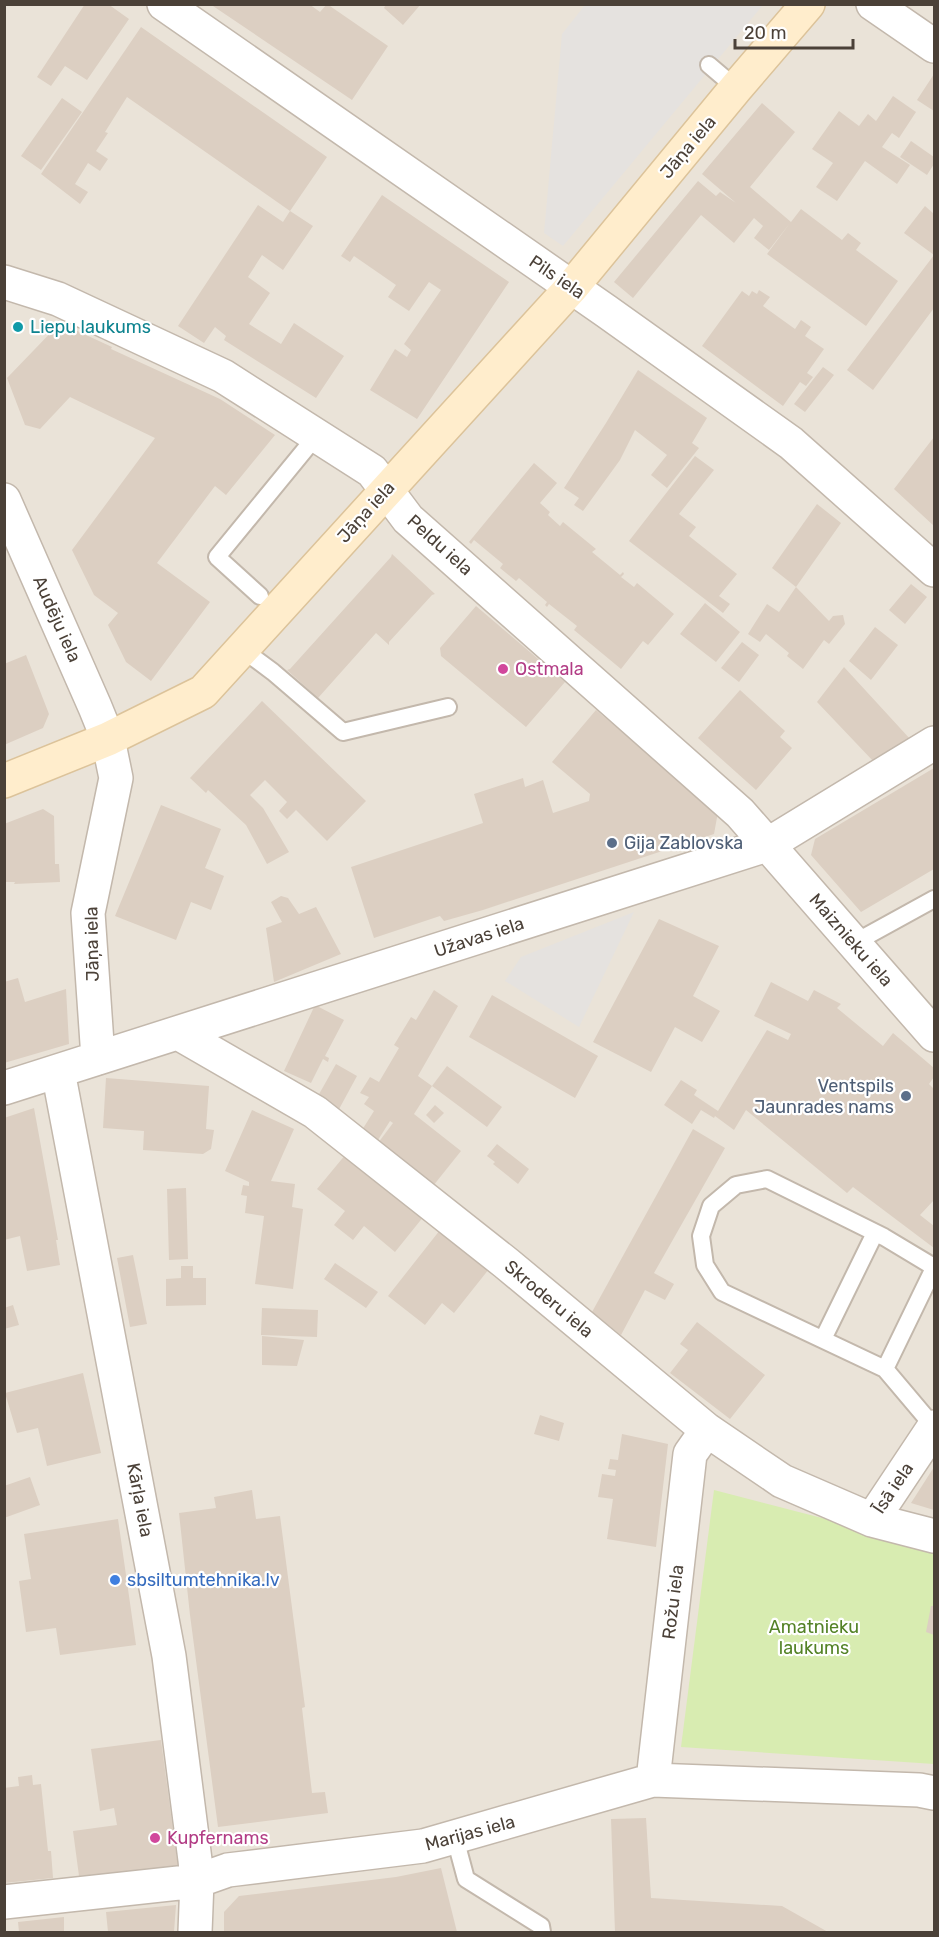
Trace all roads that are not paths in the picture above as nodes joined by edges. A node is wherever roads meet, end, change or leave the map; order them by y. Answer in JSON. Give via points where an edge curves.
{"nodes":[{"id":1,"x":164,"y":4,"type":"edge"},
{"id":2,"x":873,"y":4,"type":"edge"},
{"id":3,"x":802,"y":7,"type":"edge"},
{"id":4,"x":934,"y":46,"type":"edge"},
{"id":5,"x":709,"y":65,"type":"dead end"},
{"id":6,"x":736,"y":88,"type":"junction"},
{"id":7,"x":4,"y":282,"type":"edge"},
{"id":8,"x":571,"y":288,"type":"junction"},
{"id":9,"x":317,"y":435,"type":"junction"},
{"id":10,"x":386,"y":489,"type":"junction"},
{"id":11,"x":4,"y":500,"type":"edge"},
{"id":12,"x":934,"y":570,"type":"edge"},
{"id":13,"x":260,"y":596,"type":"dead end"},
{"id":14,"x":242,"y":649,"type":"junction"},
{"id":15,"x":448,"y":707,"type":"dead end"},
{"id":16,"x":108,"y":739,"type":"junction"},
{"id":17,"x":934,"y":743,"type":"edge"},
{"id":18,"x":4,"y":781,"type":"edge"},
{"id":19,"x":767,"y":845,"type":"junction"},
{"id":20,"x":934,"y":899,"type":"edge"},
{"id":21,"x":854,"y":943,"type":"junction"},
{"id":22,"x":178,"y":1033,"type":"junction"},
{"id":23,"x":934,"y":1035,"type":"edge"},
{"id":24,"x":98,"y":1058,"type":"junction"},
{"id":25,"x":58,"y":1071,"type":"junction"},
{"id":26,"x":4,"y":1088,"type":"edge"},
{"id":27,"x":874,"y":1233,"type":"junction"},
{"id":28,"x":934,"y":1267,"type":"edge"},
{"id":29,"x":823,"y":1339,"type":"junction"},
{"id":30,"x":885,"y":1369,"type":"junction"},
{"id":31,"x":934,"y":1427,"type":"edge"},
{"id":32,"x":707,"y":1430,"type":"junction"},
{"id":33,"x":872,"y":1520,"type":"junction"},
{"id":34,"x":934,"y":1536,"type":"edge"},
{"id":35,"x":653,"y":1780,"type":"junction"},
{"id":36,"x":934,"y":1793,"type":"edge"},
{"id":37,"x":455,"y":1838,"type":"junction"},
{"id":38,"x":197,"y":1881,"type":"junction"},
{"id":39,"x":4,"y":1902,"type":"edge"},
{"id":40,"x":195,"y":1932,"type":"edge"},
{"id":41,"x":542,"y":1932,"type":"edge"}],
"edges":[{"from":1,"to":8,"type":"street","name":"Pils iela"},
{"from":2,"to":4,"type":"street"},
{"from":3,"to":6,"type":"street","name":"Jāņa iela"},
{"from":5,"to":6,"type":"lane"},
{"from":6,"to":8,"type":"street","name":"Jāņa iela"},
{"from":7,"to":9,"type":"street","name":"Peldu iela","via":[[58,299],[223,376]]},
{"from":8,"to":10,"type":"street","name":"Jāņa iela"},
{"from":8,"to":12,"type":"street","name":"Pils iela","via":[[790,442]]},
{"from":9,"to":10,"type":"street","name":"Peldu iela","via":[[372,471]]},
{"from":9,"to":13,"type":"lane","via":[[217,557]]},
{"from":10,"to":14,"type":"street","name":"Jāņa iela"},
{"from":10,"to":19,"type":"street","name":"Peldu iela","via":[[408,519],[740,813]]},
{"from":11,"to":16,"type":"street","name":"Audēju iela"},
{"from":14,"to":15,"type":"lane","via":[[344,732]]},
{"from":14,"to":16,"type":"street","name":"Jāņa iela","via":[[202,692]]},
{"from":16,"to":18,"type":"street"},
{"from":16,"to":24,"type":"street","name":"Jāņa iela","via":[[116,778],[88,913]]},
{"from":17,"to":19,"type":"street","name":"Užavas iela"},
{"from":19,"to":21,"type":"street","name":"Maiznieku iela"},
{"from":19,"to":22,"type":"street","name":"Užavas iela"},
{"from":20,"to":21,"type":"lane"},
{"from":21,"to":23,"type":"street","name":"Maiznieku iela"},
{"from":22,"to":24,"type":"street","name":"Užavas iela"},
{"from":22,"to":32,"type":"street","name":"Skroderu iela","via":[[315,1112],[506,1263]]},
{"from":24,"to":25,"type":"street","name":"Užavas iela"},
{"from":25,"to":26,"type":"street","name":"Užavas iela"},
{"from":25,"to":38,"type":"street","name":"Kārļa iela","via":[[169,1656]]},
{"from":27,"to":28,"type":"lane"},
{"from":27,"to":29,"type":"lane"},
{"from":27,"to":29,"type":"lane","via":[[767,1179],[736,1185],[711,1206],[701,1236],[705,1264],[722,1292]]},
{"from":28,"to":30,"type":"lane"},
{"from":29,"to":30,"type":"lane"},
{"from":30,"to":31,"type":"lane"},
{"from":31,"to":33,"type":"street","name":"Īsā iela"},
{"from":32,"to":33,"type":"street","name":"Skroderu iela","via":[[782,1481]]},
{"from":32,"to":35,"type":"street","name":"Rožu iela","via":[[690,1454]]},
{"from":33,"to":34,"type":"street","name":"Skroderu iela"},
{"from":35,"to":36,"type":"street","name":"Marijas iela"},
{"from":35,"to":37,"type":"street","name":"Marijas iela"},
{"from":37,"to":38,"type":"street","name":"Marijas iela","via":[[423,1846],[228,1870]]},
{"from":37,"to":41,"type":"lane","via":[[466,1879],[541,1926]]},
{"from":38,"to":39,"type":"street","name":"Marijas iela"},
{"from":38,"to":40,"type":"street","name":"Kārļa iela"}]}
